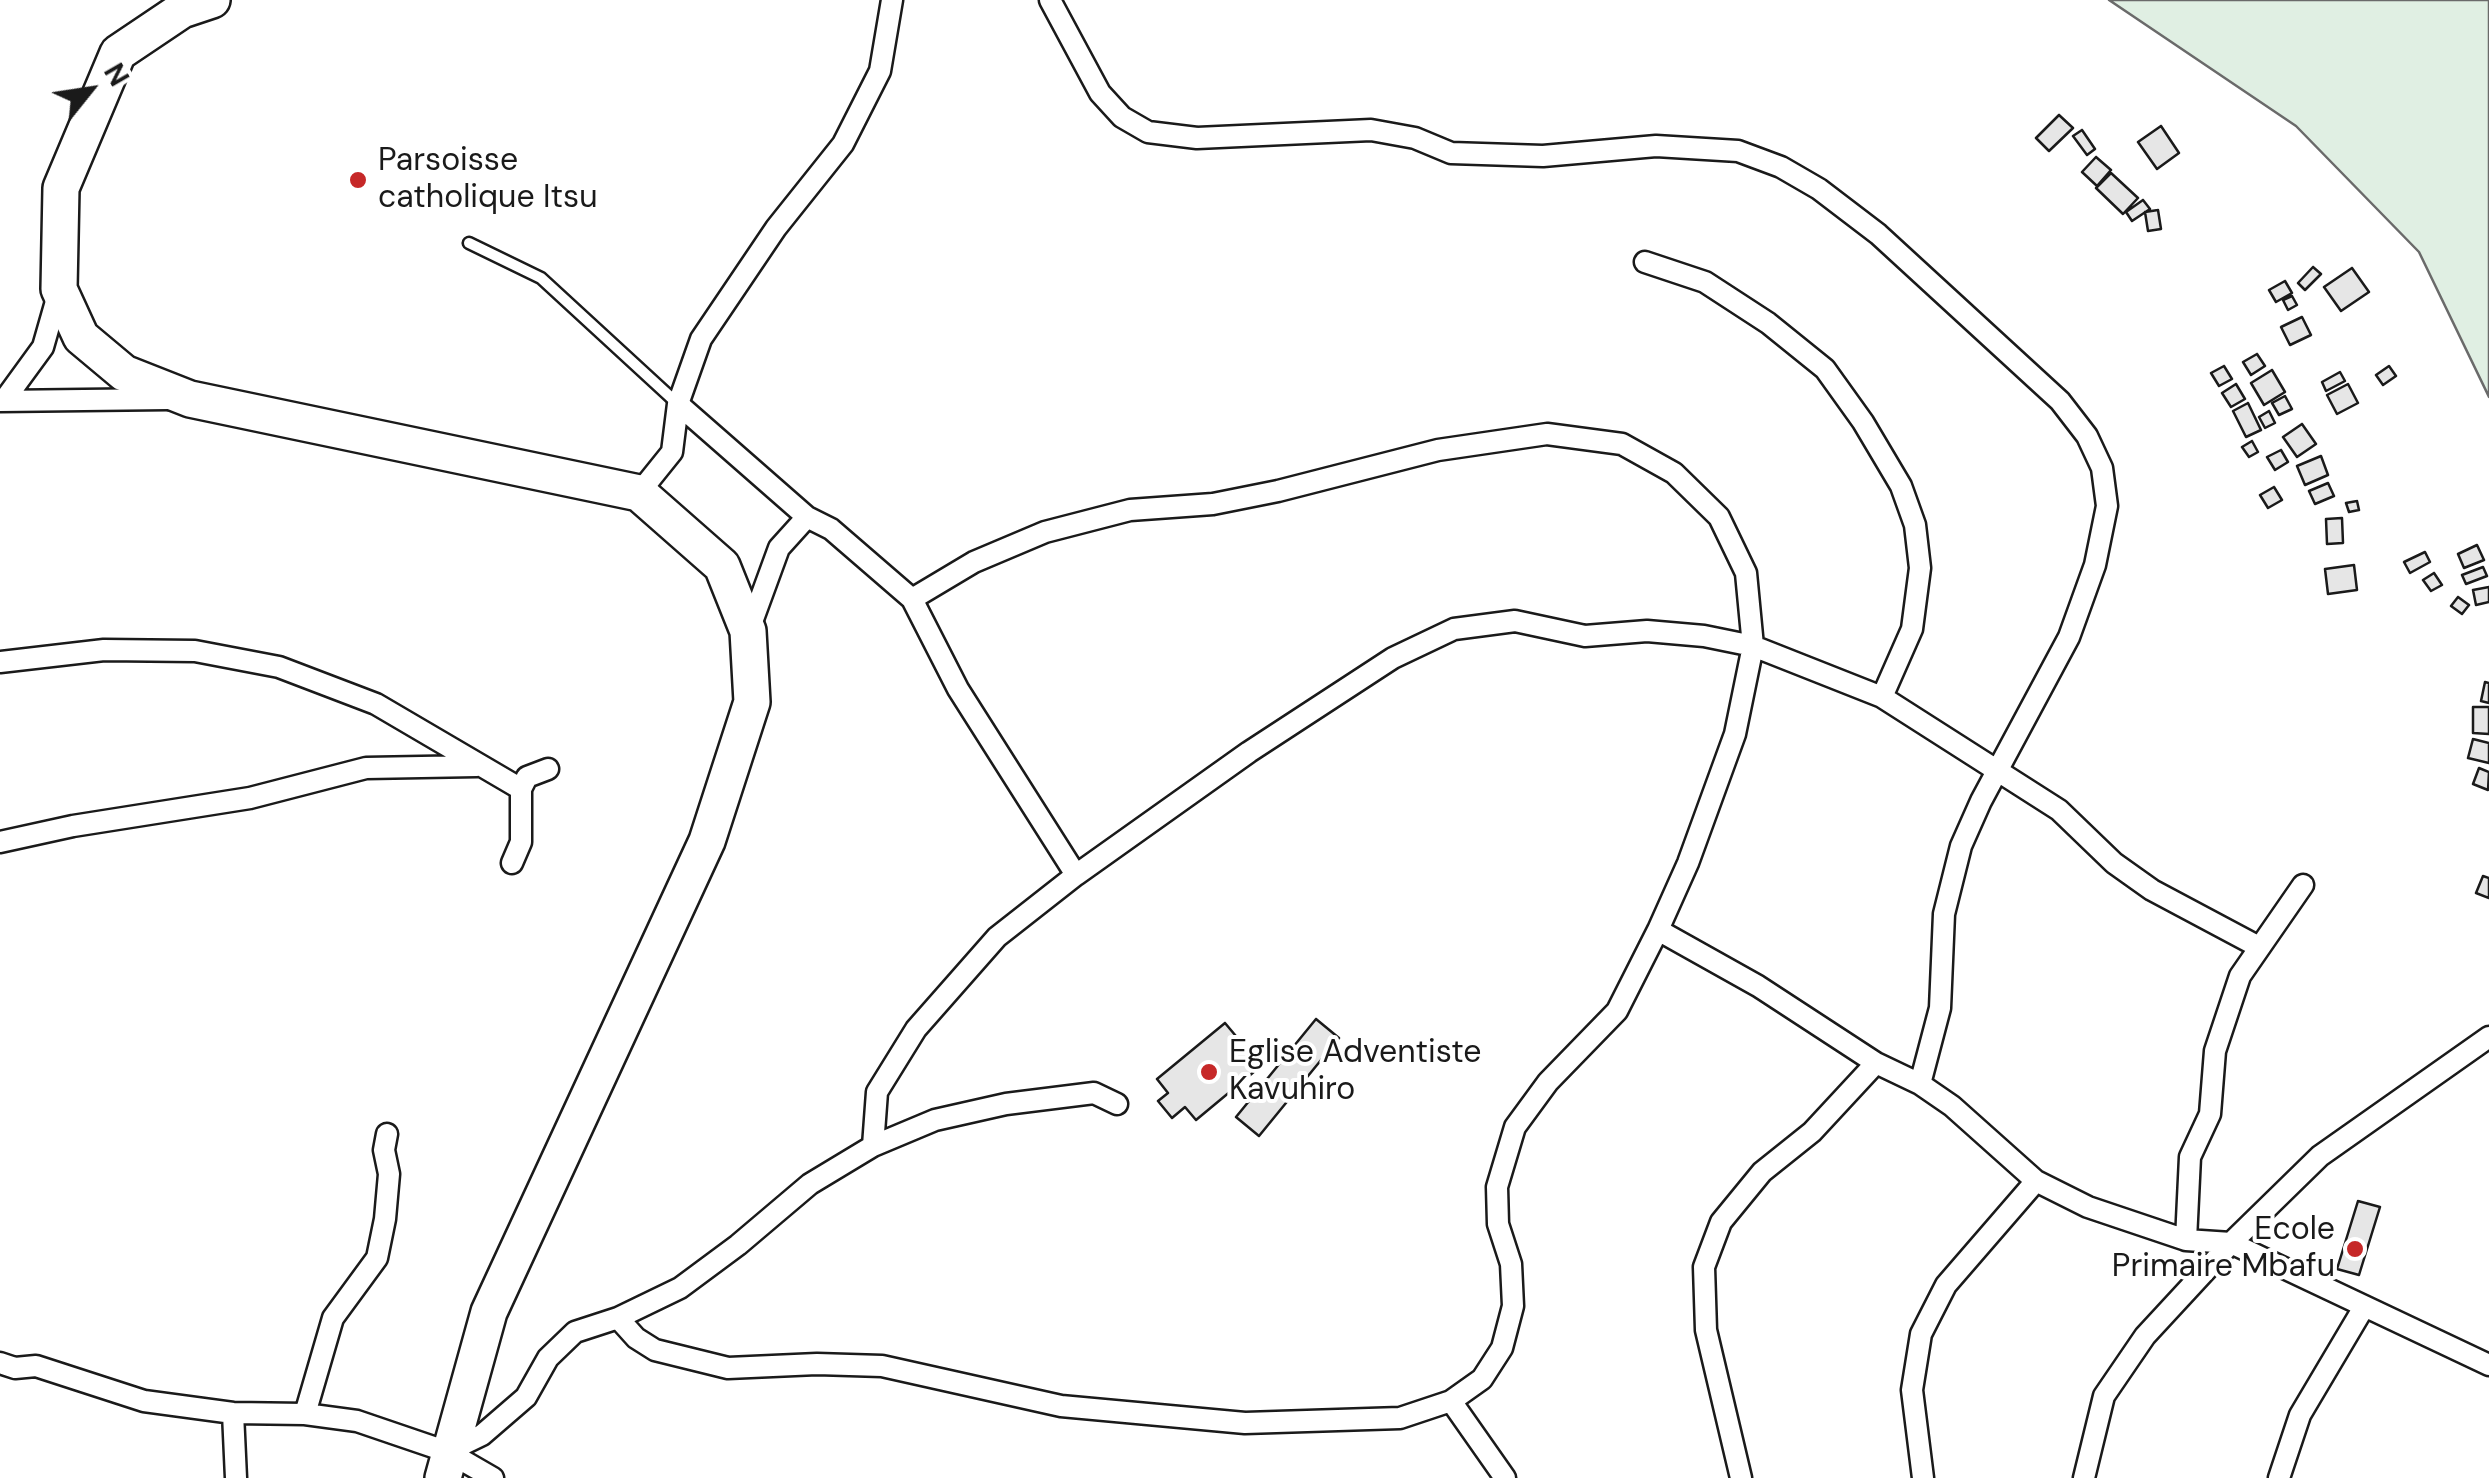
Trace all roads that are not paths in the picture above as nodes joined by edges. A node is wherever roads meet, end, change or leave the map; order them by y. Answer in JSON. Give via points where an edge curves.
{"nodes":[{"id":1,"x":892,"y":0,"type":"edge"},
{"id":2,"x":1050,"y":0,"type":"edge"},
{"id":3,"x":185,"y":3,"type":"edge"},
{"id":4,"x":469,"y":243,"type":"dead end"},
{"id":5,"x":1644,"y":262,"type":"dead end"},
{"id":6,"x":59,"y":289,"type":"junction"},
{"id":7,"x":190,"y":399,"type":"junction"},
{"id":8,"x":2,"y":400,"type":"edge"},
{"id":9,"x":678,"y":404,"type":"junction"},
{"id":10,"x":639,"y":492,"type":"junction"},
{"id":11,"x":807,"y":517,"type":"junction"},
{"id":12,"x":912,"y":599,"type":"junction"},
{"id":13,"x":748,"y":632,"type":"junction"},
{"id":14,"x":1753,"y":646,"type":"junction"},
{"id":15,"x":0,"y":662,"type":"edge"},
{"id":16,"x":1882,"y":697,"type":"junction"},
{"id":17,"x":479,"y":766,"type":"junction"},
{"id":18,"x":548,"y":769,"type":"dead end"},
{"id":19,"x":1998,"y":770,"type":"junction"},
{"id":20,"x":521,"y":789,"type":"junction"},
{"id":21,"x":0,"y":842,"type":"edge"},
{"id":22,"x":512,"y":863,"type":"dead end"},
{"id":23,"x":1076,"y":875,"type":"junction"},
{"id":24,"x":2304,"y":884,"type":"dead end"},
{"id":25,"x":1658,"y":930,"type":"junction"},
{"id":26,"x":2259,"y":947,"type":"junction"},
{"id":27,"x":2489,"y":1037,"type":"edge"},
{"id":28,"x":1876,"y":1063,"type":"junction"},
{"id":29,"x":1920,"y":1084,"type":"junction"},
{"id":30,"x":1117,"y":1104,"type":"dead end"},
{"id":31,"x":387,"y":1134,"type":"dead end"},
{"id":32,"x":873,"y":1146,"type":"junction"},
{"id":33,"x":2036,"y":1181,"type":"junction"},
{"id":34,"x":2186,"y":1240,"type":"junction"},
{"id":35,"x":2231,"y":1243,"type":"junction"},
{"id":36,"x":2364,"y":1307,"type":"junction"},
{"id":37,"x":618,"y":1318,"type":"junction"},
{"id":38,"x":0,"y":1362,"type":"edge"},
{"id":39,"x":2489,"y":1365,"type":"edge"},
{"id":40,"x":1452,"y":1400,"type":"junction"},
{"id":41,"x":233,"y":1413,"type":"junction"},
{"id":42,"x":305,"y":1414,"type":"junction"},
{"id":43,"x":445,"y":1465,"type":"edge"},
{"id":44,"x":236,"y":1478,"type":"edge"},
{"id":45,"x":493,"y":1478,"type":"edge"},
{"id":46,"x":1505,"y":1478,"type":"edge"},
{"id":47,"x":1740,"y":1478,"type":"edge"},
{"id":48,"x":1924,"y":1478,"type":"edge"},
{"id":49,"x":2084,"y":1478,"type":"edge"},
{"id":50,"x":2279,"y":1478,"type":"edge"}],
"edges":[{"from":1,"to":9,"type":"street","via":[[880,70],[844,144],[701,338]]},
{"from":2,"to":19,"type":"street","via":[[1100,93],[1148,132],[1196,138],[1372,130],[1451,153],[1542,156],[1656,146],[1738,151],[1819,188],[1878,234],[2060,401],[2102,468],[2106,506],[2095,566],[2068,637]]},
{"from":3,"to":6,"type":"highway","via":[[118,52],[61,188]]},
{"from":4,"to":9,"type":"lane","via":[[540,278]]},
{"from":5,"to":16,"type":"street","via":[[1705,282],[1825,370],[1901,486],[1915,524],[1920,568],[1912,629]]},
{"from":6,"to":7,"type":"highway","via":[[81,337],[124,373]]},
{"from":6,"to":8,"type":"street","via":[[42,347]]},
{"from":7,"to":8,"type":"street"},
{"from":7,"to":10,"type":"highway"},
{"from":9,"to":10,"type":"street","via":[[672,452]]},
{"from":9,"to":11,"type":"street"},
{"from":10,"to":13,"type":"highway","via":[[722,566]]},
{"from":11,"to":12,"type":"street","via":[[831,529]]},
{"from":11,"to":13,"type":"street","via":[[779,548]]},
{"from":12,"to":14,"type":"street","via":[[974,562],[1045,532],[1130,510],[1212,504],[1438,450],[1547,434],[1622,444],[1674,473],[1718,518],[1746,573]]},
{"from":12,"to":23,"type":"street","via":[[958,689]]},
{"from":13,"to":43,"type":"highway","via":[[752,702],[707,841],[489,1312]]},
{"from":14,"to":16,"type":"street"},
{"from":14,"to":23,"type":"street","via":[[1647,631],[1586,636],[1515,622],[1454,629],[1393,658]]},
{"from":14,"to":25,"type":"street","via":[[1736,734]]},
{"from":15,"to":17,"type":"street","via":[[104,650],[195,652],[280,668],[376,704]]},
{"from":16,"to":19,"type":"street"},
{"from":17,"to":20,"type":"street"},
{"from":17,"to":21,"type":"street","via":[[366,768],[250,798]]},
{"from":18,"to":20,"type":"street","via":[[527,777]]},
{"from":19,"to":26,"type":"street","via":[[2059,810],[2152,890]]},
{"from":19,"to":29,"type":"street","via":[[1961,846],[1944,914],[1940,1008]]},
{"from":20,"to":22,"type":"street","via":[[521,842]]},
{"from":23,"to":32,"type":"street","via":[[997,938],[916,1029],[876,1092]]},
{"from":24,"to":26,"type":"street"},
{"from":25,"to":28,"type":"street"},
{"from":25,"to":40,"type":"street","via":[[1617,1011],[1514,1127],[1497,1186],[1513,1306],[1502,1348],[1482,1380]]},
{"from":26,"to":34,"type":"street","via":[[2240,976],[2215,1051],[2210,1114],[2190,1157]]},
{"from":27,"to":35,"type":"street","via":[[2320,1156]]},
{"from":28,"to":29,"type":"street"},
{"from":28,"to":47,"type":"street","via":[[1812,1132],[1762,1172],[1722,1222],[1704,1267],[1706,1330]]},
{"from":29,"to":33,"type":"street"},
{"from":30,"to":32,"type":"street","via":[[1094,1093],[1006,1104],[935,1120]]},
{"from":31,"to":42,"type":"street","via":[[386,1219],[377,1258],[333,1318]]},
{"from":32,"to":37,"type":"street","via":[[810,1184],[680,1288]]},
{"from":33,"to":34,"type":"street","via":[[2088,1207]]},
{"from":33,"to":48,"type":"street","via":[[1946,1285],[1920,1334],[1912,1390]]},
{"from":34,"to":35,"type":"street"},
{"from":35,"to":36,"type":"street"},
{"from":35,"to":49,"type":"street","via":[[2145,1336],[2104,1396]]},
{"from":36,"to":39,"type":"street"},
{"from":36,"to":50,"type":"street","via":[[2300,1415]]},
{"from":37,"to":40,"type":"street","via":[[655,1350],[728,1368],[882,1366],[1061,1406],[1264,1423],[1400,1418]]},
{"from":37,"to":43,"type":"street","via":[[575,1332],[548,1358],[526,1396]]},
{"from":38,"to":41,"type":"street","via":[[52,1370],[144,1401]]},
{"from":40,"to":46,"type":"street"},
{"from":41,"to":42,"type":"street"},
{"from":41,"to":44,"type":"street"},
{"from":42,"to":43,"type":"street","via":[[357,1420]]},
{"from":43,"to":45,"type":"street"}]}
